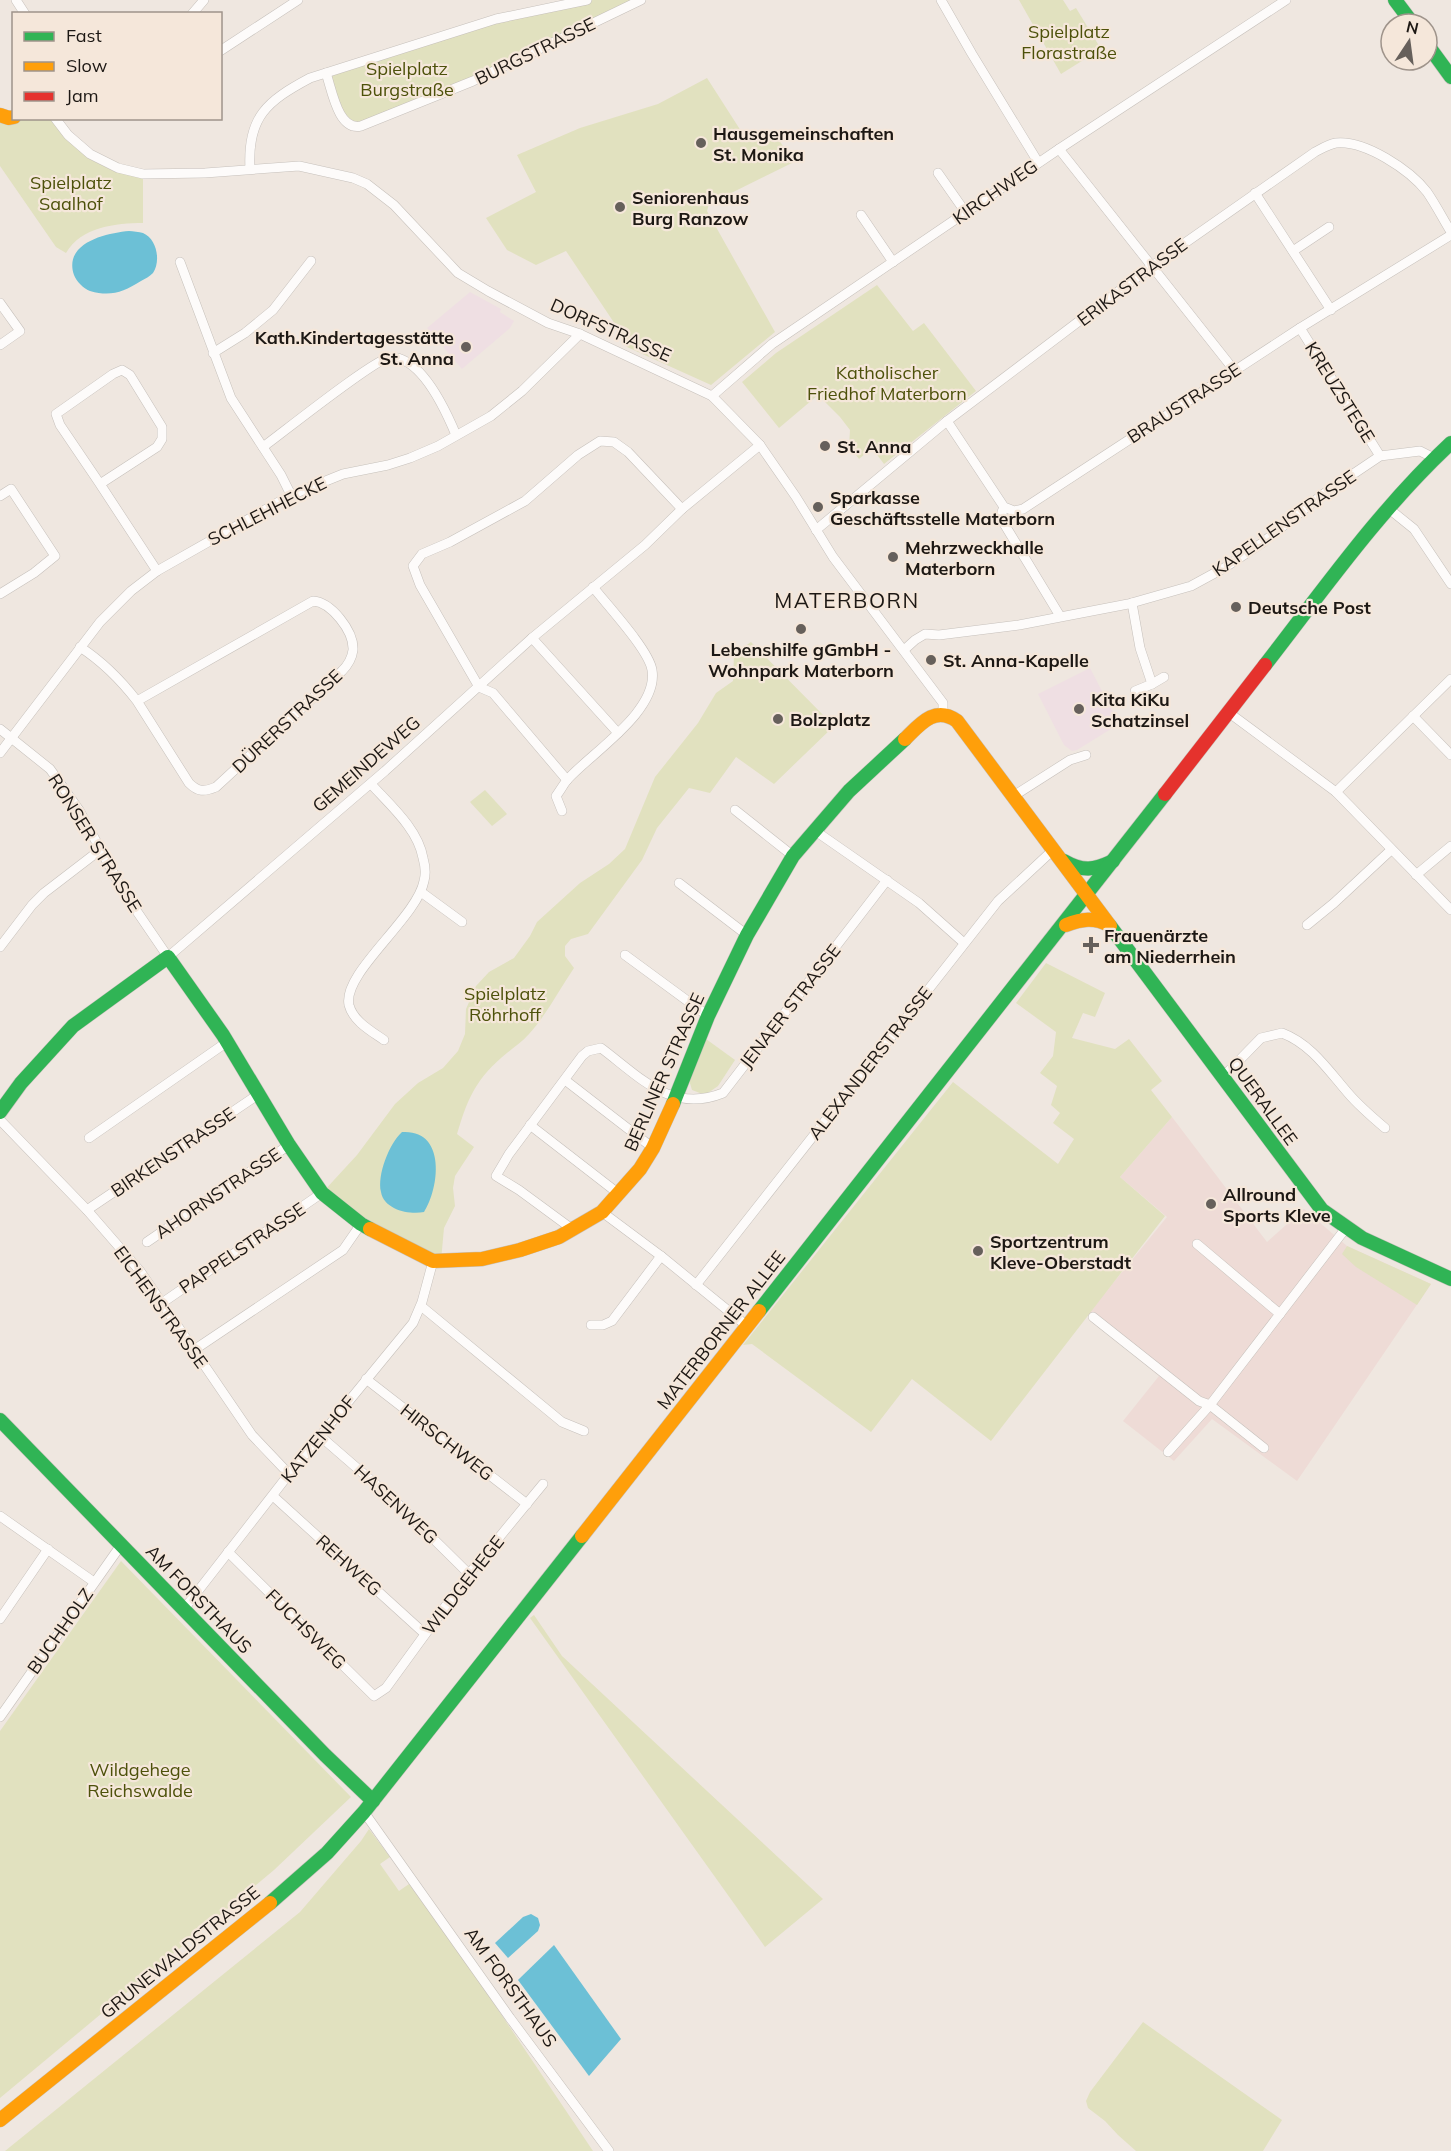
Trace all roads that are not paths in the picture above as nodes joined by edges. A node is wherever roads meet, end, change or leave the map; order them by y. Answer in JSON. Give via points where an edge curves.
{"nodes":[{"id":1,"x":204,"y":0,"type":"edge"},
{"id":2,"x":298,"y":0,"type":"edge"},
{"id":3,"x":587,"y":0,"type":"edge"},
{"id":4,"x":641,"y":0,"type":"edge"},
{"id":5,"x":941,"y":0,"type":"edge"},
{"id":6,"x":1286,"y":0,"type":"edge"},
{"id":7,"x":194,"y":12,"type":"edge"},
{"id":8,"x":222,"y":50,"type":"edge"},
{"id":9,"x":1439,"y":60,"type":"edge"},
{"id":10,"x":326,"y":73,"type":"junction"},
{"id":11,"x":1451,"y":77,"type":"edge"},
{"id":12,"x":57,"y":120,"type":"edge"},
{"id":13,"x":1059,"y":149,"type":"junction"},
{"id":14,"x":1038,"y":162,"type":"junction"},
{"id":15,"x":249,"y":170,"type":"junction"},
{"id":16,"x":938,"y":174,"type":"dead end"},
{"id":17,"x":1255,"y":193,"type":"junction"},
{"id":18,"x":966,"y":213,"type":"junction"},
{"id":19,"x":861,"y":215,"type":"dead end"},
{"id":20,"x":1329,"y":227,"type":"dead end"},
{"id":21,"x":1451,"y":234,"type":"edge"},
{"id":22,"x":1293,"y":251,"type":"junction"},
{"id":23,"x":311,"y":261,"type":"dead end"},
{"id":24,"x":180,"y":262,"type":"dead end"},
{"id":25,"x":893,"y":262,"type":"junction"},
{"id":26,"x":1152,"y":266,"type":"junction"},
{"id":27,"x":0,"y":303,"type":"edge"},
{"id":28,"x":1331,"y":310,"type":"junction"},
{"id":29,"x":1300,"y":328,"type":"junction"},
{"id":30,"x":580,"y":334,"type":"junction"},
{"id":31,"x":0,"y":345,"type":"edge"},
{"id":32,"x":213,"y":353,"type":"junction"},
{"id":33,"x":1234,"y":370,"type":"junction"},
{"id":34,"x":712,"y":396,"type":"junction"},
{"id":35,"x":947,"y":422,"type":"junction"},
{"id":36,"x":456,"y":435,"type":"junction"},
{"id":37,"x":1451,"y":443,"type":"edge"},
{"id":38,"x":760,"y":445,"type":"junction"},
{"id":39,"x":263,"y":447,"type":"junction"},
{"id":40,"x":1380,"y":456,"type":"junction"},
{"id":41,"x":1434,"y":458,"type":"junction"},
{"id":42,"x":100,"y":484,"type":"junction"},
{"id":43,"x":291,"y":495,"type":"junction"},
{"id":44,"x":0,"y":496,"type":"edge"},
{"id":45,"x":1004,"y":507,"type":"junction"},
{"id":46,"x":1389,"y":508,"type":"junction"},
{"id":47,"x":682,"y":509,"type":"junction"},
{"id":48,"x":816,"y":530,"type":"junction"},
{"id":49,"x":158,"y":572,"type":"junction"},
{"id":50,"x":1450,"y":582,"type":"edge"},
{"id":51,"x":593,"y":587,"type":"junction"},
{"id":52,"x":0,"y":594,"type":"edge"},
{"id":53,"x":1131,"y":603,"type":"junction"},
{"id":54,"x":1060,"y":616,"type":"junction"},
{"id":55,"x":531,"y":638,"type":"junction"},
{"id":56,"x":80,"y":647,"type":"junction"},
{"id":57,"x":904,"y":650,"type":"junction"},
{"id":58,"x":1164,"y":677,"type":"dead end"},
{"id":59,"x":1451,"y":679,"type":"edge"},
{"id":60,"x":1152,"y":684,"type":"junction"},
{"id":61,"x":478,"y":687,"type":"junction"},
{"id":62,"x":1135,"y":691,"type":"dead end"},
{"id":63,"x":137,"y":701,"type":"junction"},
{"id":64,"x":1228,"y":712,"type":"junction"},
{"id":65,"x":943,"y":713,"type":"junction"},
{"id":66,"x":1413,"y":716,"type":"junction"},
{"id":67,"x":0,"y":729,"type":"edge"},
{"id":68,"x":618,"y":733,"type":"junction"},
{"id":69,"x":12,"y":737,"type":"junction"},
{"id":70,"x":0,"y":753,"type":"edge"},
{"id":71,"x":1086,"y":755,"type":"dead end"},
{"id":72,"x":1451,"y":756,"type":"edge"},
{"id":73,"x":567,"y":780,"type":"junction"},
{"id":74,"x":371,"y":784,"type":"junction"},
{"id":75,"x":1336,"y":792,"type":"junction"},
{"id":76,"x":1012,"y":797,"type":"junction"},
{"id":77,"x":735,"y":810,"type":"dead end"},
{"id":78,"x":562,"y":811,"type":"dead end"},
{"id":79,"x":814,"y":830,"type":"junction"},
{"id":80,"x":1451,"y":846,"type":"edge"},
{"id":81,"x":100,"y":850,"type":"junction"},
{"id":82,"x":1391,"y":850,"type":"junction"},
{"id":83,"x":1056,"y":854,"type":"junction"},
{"id":84,"x":793,"y":856,"type":"junction"},
{"id":85,"x":1115,"y":860,"type":"junction"},
{"id":86,"x":1416,"y":875,"type":"junction"},
{"id":87,"x":887,"y":880,"type":"junction"},
{"id":88,"x":679,"y":884,"type":"dead end"},
{"id":89,"x":421,"y":892,"type":"junction"},
{"id":90,"x":1087,"y":895,"type":"junction"},
{"id":91,"x":1451,"y":910,"type":"edge"},
{"id":92,"x":462,"y":922,"type":"dead end"},
{"id":93,"x":1307,"y":925,"type":"dead end"},
{"id":94,"x":1111,"y":926,"type":"junction"},
{"id":95,"x":1063,"y":927,"type":"junction"},
{"id":96,"x":747,"y":934,"type":"junction"},
{"id":97,"x":964,"y":943,"type":"junction"},
{"id":98,"x":0,"y":947,"type":"edge"},
{"id":99,"x":625,"y":955,"type":"dead end"},
{"id":100,"x":168,"y":957,"type":"junction"},
{"id":101,"x":708,"y":1016,"type":"junction"},
{"id":102,"x":384,"y":1040,"type":"dead end"},
{"id":103,"x":227,"y":1042,"type":"junction"},
{"id":104,"x":1223,"y":1077,"type":"junction"},
{"id":105,"x":565,"y":1080,"type":"junction"},
{"id":106,"x":259,"y":1094,"type":"junction"},
{"id":107,"x":676,"y":1098,"type":"junction"},
{"id":108,"x":0,"y":1112,"type":"edge"},
{"id":109,"x":0,"y":1120,"type":"edge"},
{"id":110,"x":530,"y":1125,"type":"junction"},
{"id":111,"x":1385,"y":1128,"type":"dead end"},
{"id":112,"x":89,"y":1138,"type":"dead end"},
{"id":113,"x":289,"y":1145,"type":"junction"},
{"id":114,"x":653,"y":1148,"type":"junction"},
{"id":115,"x":322,"y":1193,"type":"junction"},
{"id":116,"x":620,"y":1194,"type":"junction"},
{"id":117,"x":87,"y":1210,"type":"junction"},
{"id":118,"x":602,"y":1212,"type":"junction"},
{"id":119,"x":361,"y":1224,"type":"junction"},
{"id":120,"x":1346,"y":1228,"type":"junction"},
{"id":121,"x":572,"y":1230,"type":"junction"},
{"id":122,"x":147,"y":1242,"type":"dead end"},
{"id":123,"x":1197,"y":1244,"type":"dead end"},
{"id":124,"x":662,"y":1256,"type":"junction"},
{"id":125,"x":433,"y":1261,"type":"junction"},
{"id":126,"x":1451,"y":1279,"type":"edge"},
{"id":127,"x":696,"y":1285,"type":"junction"},
{"id":128,"x":162,"y":1303,"type":"junction"},
{"id":129,"x":420,"y":1306,"type":"junction"},
{"id":130,"x":1280,"y":1314,"type":"junction"},
{"id":131,"x":1094,"y":1317,"type":"dead end"},
{"id":132,"x":591,"y":1325,"type":"dead end"},
{"id":133,"x":747,"y":1326,"type":"junction"},
{"id":134,"x":194,"y":1350,"type":"junction"},
{"id":135,"x":366,"y":1379,"type":"junction"},
{"id":136,"x":1210,"y":1405,"type":"junction"},
{"id":137,"x":0,"y":1420,"type":"edge"},
{"id":138,"x":584,"y":1431,"type":"dead end"},
{"id":139,"x":320,"y":1436,"type":"junction"},
{"id":140,"x":1264,"y":1448,"type":"dead end"},
{"id":141,"x":1168,"y":1452,"type":"dead end"},
{"id":142,"x":289,"y":1474,"type":"junction"},
{"id":143,"x":543,"y":1484,"type":"dead end"},
{"id":144,"x":273,"y":1496,"type":"junction"},
{"id":145,"x":527,"y":1504,"type":"junction"},
{"id":146,"x":0,"y":1516,"type":"edge"},
{"id":147,"x":121,"y":1545,"type":"junction"},
{"id":148,"x":48,"y":1549,"type":"junction"},
{"id":149,"x":228,"y":1552,"type":"junction"},
{"id":150,"x":469,"y":1574,"type":"junction"},
{"id":151,"x":94,"y":1582,"type":"junction"},
{"id":152,"x":184,"y":1609,"type":"junction"},
{"id":153,"x":0,"y":1619,"type":"edge"},
{"id":154,"x":425,"y":1634,"type":"junction"},
{"id":155,"x":386,"y":1688,"type":"joint"},
{"id":156,"x":0,"y":1717,"type":"edge"},
{"id":157,"x":368,"y":1807,"type":"junction"},
{"id":158,"x":0,"y":2120,"type":"edge"},
{"id":159,"x":609,"y":2151,"type":"edge"}],
"edges":[{"from":1,"to":7,"type":"street"},
{"from":2,"to":8,"type":"street"},
{"from":3,"to":10,"type":"street","name":"BURGSTRASSE","via":[[496,19]]},
{"from":4,"to":10,"type":"street","name":"BURGSTRASSE","via":[[473,81],[361,126],[348,125],[342,118]]},
{"from":5,"to":14,"type":"street"},
{"from":6,"to":13,"type":"street","name":"KIRCHWEG"},
{"from":9,"to":11,"type":"street"},
{"from":10,"to":15,"type":"street","name":"BURGSTRASSE","via":[[284,92],[264,110],[248,148]]},
{"from":12,"to":15,"type":"street","name":"DORFSTRASSE","via":[[90,154],[118,168],[151,175]]},
{"from":13,"to":14,"type":"street","name":"KIRCHWEG"},
{"from":13,"to":26,"type":"street"},
{"from":14,"to":18,"type":"street","name":"KIRCHWEG"},
{"from":15,"to":30,"type":"street","name":"DORFSTRASSE","via":[[299,166],[367,184],[394,205],[458,273],[548,323]]},
{"from":16,"to":18,"type":"street"},
{"from":17,"to":21,"type":"street","name":"ERIKASTRASSE","via":[[1315,152],[1335,143],[1358,144],[1416,180]]},
{"from":17,"to":22,"type":"street"},
{"from":17,"to":26,"type":"street","name":"ERIKASTRASSE"},
{"from":18,"to":25,"type":"street","name":"KIRCHWEG"},
{"from":19,"to":25,"type":"street"},
{"from":20,"to":22,"type":"street"},
{"from":21,"to":28,"type":"street","name":"BRAUSTRASSE"},
{"from":22,"to":28,"type":"street"},
{"from":23,"to":32,"type":"street","via":[[273,310]]},
{"from":24,"to":32,"type":"street"},
{"from":25,"to":34,"type":"street","name":"KIRCHWEG","via":[[772,344]]},
{"from":26,"to":33,"type":"street"},
{"from":26,"to":35,"type":"street","name":"ERIKASTRASSE"},
{"from":27,"to":31,"type":"street","via":[[20,332]]},
{"from":28,"to":29,"type":"street","name":"BRAUSTRASSE"},
{"from":29,"to":33,"type":"street","name":"BRAUSTRASSE"},
{"from":29,"to":40,"type":"street","name":"KREUZSTEGE"},
{"from":30,"to":34,"type":"street","name":"DORFSTRASSE"},
{"from":30,"to":36,"type":"street","name":"SCHLEHHECKE","via":[[522,391],[491,416]]},
{"from":32,"to":39,"type":"street","via":[[231,398]]},
{"from":33,"to":45,"type":"street","name":"BRAUSTRASSE","via":[[1023,509]]},
{"from":34,"to":38,"type":"street","name":"DORFSTRASSE"},
{"from":35,"to":45,"type":"street"},
{"from":35,"to":48,"type":"street","name":"ERIKASTRASSE"},
{"from":36,"to":39,"type":"street","via":[[441,401],[422,376],[404,359],[389,357]]},
{"from":36,"to":43,"type":"street","name":"SCHLEHHECKE","via":[[410,458],[343,474]]},
{"from":37,"to":41,"type":"street","name":"MATERBORNER ALLEE"},
{"from":38,"to":47,"type":"street","name":"GEMEINDEWEG"},
{"from":38,"to":48,"type":"street","name":"DORFSTRASSE"},
{"from":39,"to":43,"type":"street"},
{"from":40,"to":41,"type":"street","name":"KAPELLENSTRASSE","via":[[1420,451]]},
{"from":40,"to":53,"type":"street","name":"KAPELLENSTRASSE","via":[[1224,568],[1191,586]]},
{"from":41,"to":46,"type":"street","name":"MATERBORNER ALLEE"},
{"from":42,"to":42,"type":"street","via":[[157,447],[162,439],[162,427],[130,375],[122,370],[56,414]]},
{"from":42,"to":49,"type":"street"},
{"from":43,"to":49,"type":"street","name":"SCHLEHHECKE"},
{"from":44,"to":52,"type":"street","via":[[11,489],[55,556]]},
{"from":45,"to":54,"type":"street","via":[[1003,522]]},
{"from":46,"to":50,"type":"street","via":[[1414,529]]},
{"from":46,"to":64,"type":"street","name":"MATERBORNER ALLEE"},
{"from":47,"to":51,"type":"street","name":"GEMEINDEWEG"},
{"from":47,"to":61,"type":"street","via":[[628,452],[614,442],[600,441],[525,501],[422,554],[413,566],[416,574]]},
{"from":48,"to":57,"type":"street","name":"DORFSTRASSE"},
{"from":49,"to":56,"type":"street","name":"SCHLEHHECKE","via":[[131,591]]},
{"from":51,"to":55,"type":"street","name":"GEMEINDEWEG"},
{"from":51,"to":68,"type":"street","via":[[643,650],[652,669],[651,687],[639,710]]},
{"from":53,"to":54,"type":"street","name":"KAPELLENSTRASSE"},
{"from":53,"to":60,"type":"street"},
{"from":54,"to":57,"type":"street","name":"KAPELLENSTRASSE","via":[[977,631],[925,634]]},
{"from":55,"to":61,"type":"street","name":"GEMEINDEWEG"},
{"from":55,"to":68,"type":"street"},
{"from":56,"to":63,"type":"street","name":"DÜRERSTRASSE","via":[[117,676]]},
{"from":56,"to":69,"type":"street","name":"SCHLEHHECKE"},
{"from":57,"to":65,"type":"street","name":"DORFSTRASSE","via":[[943,703]]},
{"from":58,"to":60,"type":"street"},
{"from":59,"to":66,"type":"street"},
{"from":60,"to":62,"type":"street"},
{"from":61,"to":73,"type":"street","via":[[493,693]]},
{"from":61,"to":74,"type":"street","name":"GEMEINDEWEG"},
{"from":63,"to":63,"type":"street","name":"DÜRERSTRASSE","via":[[189,783],[200,791],[208,791],[342,671],[351,659],[353,644],[331,607],[313,601]]},
{"from":64,"to":75,"type":"street"},
{"from":64,"to":85,"type":"street","name":"MATERBORNER ALLEE"},
{"from":65,"to":76,"type":"street","name":"DORFSTRASSE","via":[[957,721]]},
{"from":65,"to":79,"type":"street","name":"BERLINER STRASSE","via":[[926,719],[849,791]]},
{"from":66,"to":72,"type":"street"},
{"from":66,"to":75,"type":"street"},
{"from":67,"to":69,"type":"street","name":"RONSER STRASSE"},
{"from":68,"to":73,"type":"street"},
{"from":69,"to":70,"type":"street","name":"SCHLEHHECKE"},
{"from":69,"to":81,"type":"street","name":"RONSER STRASSE","via":[[50,769],[79,810]]},
{"from":71,"to":76,"type":"street","via":[[1070,760]]},
{"from":73,"to":78,"type":"street","via":[[556,796]]},
{"from":74,"to":89,"type":"street","via":[[400,815],[418,845],[425,874]]},
{"from":74,"to":100,"type":"street","name":"GEMEINDEWEG"},
{"from":75,"to":82,"type":"street"},
{"from":76,"to":83,"type":"street","name":"DORFSTRASSE"},
{"from":77,"to":84,"type":"street"},
{"from":79,"to":84,"type":"street","name":"BERLINER STRASSE"},
{"from":79,"to":87,"type":"street"},
{"from":80,"to":86,"type":"street"},
{"from":81,"to":98,"type":"street","via":[[44,893]]},
{"from":81,"to":100,"type":"street","name":"RONSER STRASSE"},
{"from":82,"to":86,"type":"street"},
{"from":82,"to":93,"type":"street"},
{"from":83,"to":85,"type":"street","via":[[1086,871]]},
{"from":83,"to":90,"type":"street","name":"DORFSTRASSE"},
{"from":83,"to":97,"type":"street","name":"ALEXANDERSTRASSE","via":[[998,901]]},
{"from":84,"to":96,"type":"street","name":"BERLINER STRASSE"},
{"from":85,"to":90,"type":"street","name":"MATERBORNER ALLEE"},
{"from":86,"to":91,"type":"street"},
{"from":87,"to":97,"type":"street"},
{"from":87,"to":107,"type":"street","name":"JENAER STRASSE","via":[[723,1093],[707,1099]]},
{"from":88,"to":96,"type":"street"},
{"from":89,"to":92,"type":"street"},
{"from":89,"to":102,"type":"street","via":[[356,977],[350,993],[348,1004],[353,1014]]},
{"from":90,"to":94,"type":"street","name":"QUERALLEE"},
{"from":90,"to":95,"type":"street","name":"MATERBORNER ALLEE"},
{"from":94,"to":95,"type":"street","via":[[1084,918]]},
{"from":94,"to":104,"type":"street","name":"QUERALLEE"},
{"from":95,"to":133,"type":"street","name":"MATERBORNER ALLEE"},
{"from":96,"to":101,"type":"street","name":"BERLINER STRASSE"},
{"from":97,"to":127,"type":"street","name":"ALEXANDERSTRASSE"},
{"from":99,"to":101,"type":"street"},
{"from":100,"to":103,"type":"street","name":"BERLINER STRASSE"},
{"from":100,"to":108,"type":"street","name":"GEMEINDEWEG","via":[[73,1026]]},
{"from":101,"to":107,"type":"street","name":"BERLINER STRASSE"},
{"from":103,"to":106,"type":"street","name":"BERLINER STRASSE"},
{"from":103,"to":112,"type":"street"},
{"from":104,"to":111,"type":"street","via":[[1261,1038],[1282,1033],[1305,1045]]},
{"from":104,"to":120,"type":"street","name":"QUERALLEE","via":[[1313,1200]]},
{"from":105,"to":107,"type":"street","via":[[588,1051],[601,1048],[657,1089]]},
{"from":105,"to":110,"type":"street"},
{"from":105,"to":114,"type":"street"},
{"from":106,"to":113,"type":"street","name":"BERLINER STRASSE"},
{"from":106,"to":117,"type":"street","name":"BIRKENSTRASSE"},
{"from":107,"to":114,"type":"street","name":"BERLINER STRASSE"},
{"from":109,"to":117,"type":"street","name":"EICHENSTRASSE"},
{"from":110,"to":116,"type":"street"},
{"from":110,"to":121,"type":"street","via":[[496,1176]]},
{"from":113,"to":115,"type":"street","name":"BERLINER STRASSE"},
{"from":113,"to":122,"type":"street","name":"AHORNSTRASSE"},
{"from":114,"to":116,"type":"street","name":"BERLINER STRASSE"},
{"from":115,"to":119,"type":"street","name":"BERLINER STRASSE"},
{"from":115,"to":128,"type":"street","name":"PAPPELSTRASSE"},
{"from":116,"to":118,"type":"street","name":"BERLINER STRASSE"},
{"from":117,"to":128,"type":"street","name":"EICHENSTRASSE"},
{"from":118,"to":121,"type":"street","name":"BERLINER STRASSE"},
{"from":118,"to":124,"type":"street"},
{"from":119,"to":125,"type":"street","name":"BERLINER STRASSE"},
{"from":119,"to":134,"type":"street","via":[[343,1250]]},
{"from":120,"to":126,"type":"street","name":"QUERALLEE"},
{"from":120,"to":130,"type":"street"},
{"from":121,"to":125,"type":"street","name":"BERLINER STRASSE","via":[[482,1259]]},
{"from":123,"to":130,"type":"street"},
{"from":124,"to":127,"type":"street"},
{"from":124,"to":132,"type":"street","via":[[612,1320]]},
{"from":125,"to":129,"type":"street","name":"KATZENHOF"},
{"from":127,"to":133,"type":"street"},
{"from":128,"to":134,"type":"street","name":"EICHENSTRASSE"},
{"from":129,"to":135,"type":"street","name":"KATZENHOF","via":[[413,1323]]},
{"from":129,"to":138,"type":"street","via":[[562,1422]]},
{"from":130,"to":136,"type":"street"},
{"from":131,"to":136,"type":"street","via":[[1199,1401]]},
{"from":133,"to":157,"type":"street","name":"MATERBORNER ALLEE"},
{"from":134,"to":142,"type":"street","name":"EICHENSTRASSE","via":[[252,1435]]},
{"from":135,"to":139,"type":"street","name":"KATZENHOF"},
{"from":135,"to":145,"type":"street","name":"HIRSCHWEG"},
{"from":136,"to":140,"type":"street"},
{"from":136,"to":141,"type":"street"},
{"from":137,"to":147,"type":"street","name":"AM FORSTHAUS"},
{"from":139,"to":142,"type":"street","name":"KATZENHOF"},
{"from":139,"to":150,"type":"street","name":"HASENWEG","via":[[395,1501]]},
{"from":142,"to":144,"type":"street","name":"KATZENHOF"},
{"from":143,"to":145,"type":"street","name":"WILDGEHEGE"},
{"from":144,"to":149,"type":"street","name":"KATZENHOF"},
{"from":144,"to":154,"type":"street","name":"REHWEG"},
{"from":145,"to":150,"type":"street","name":"WILDGEHEGE"},
{"from":146,"to":148,"type":"street"},
{"from":147,"to":151,"type":"street","name":"BUCHHOLZ"},
{"from":147,"to":152,"type":"street","name":"AM FORSTHAUS"},
{"from":148,"to":151,"type":"street"},
{"from":148,"to":153,"type":"street"},
{"from":149,"to":152,"type":"street","name":"KATZENHOF"},
{"from":149,"to":155,"type":"street","name":"FUCHSWEG","via":[[374,1696]]},
{"from":150,"to":154,"type":"street","name":"WILDGEHEGE"},
{"from":151,"to":156,"type":"street","name":"BUCHHOLZ"},
{"from":152,"to":157,"type":"street","name":"AM FORSTHAUS","via":[[325,1755]]},
{"from":154,"to":155,"type":"street","name":"WILDGEHEGE"},
{"from":157,"to":158,"type":"street","name":"GRUNEWALDSTRASSE","via":[[289,1888]]},
{"from":157,"to":159,"type":"street","name":"AM FORSTHAUS","via":[[510,2018]]}]}
